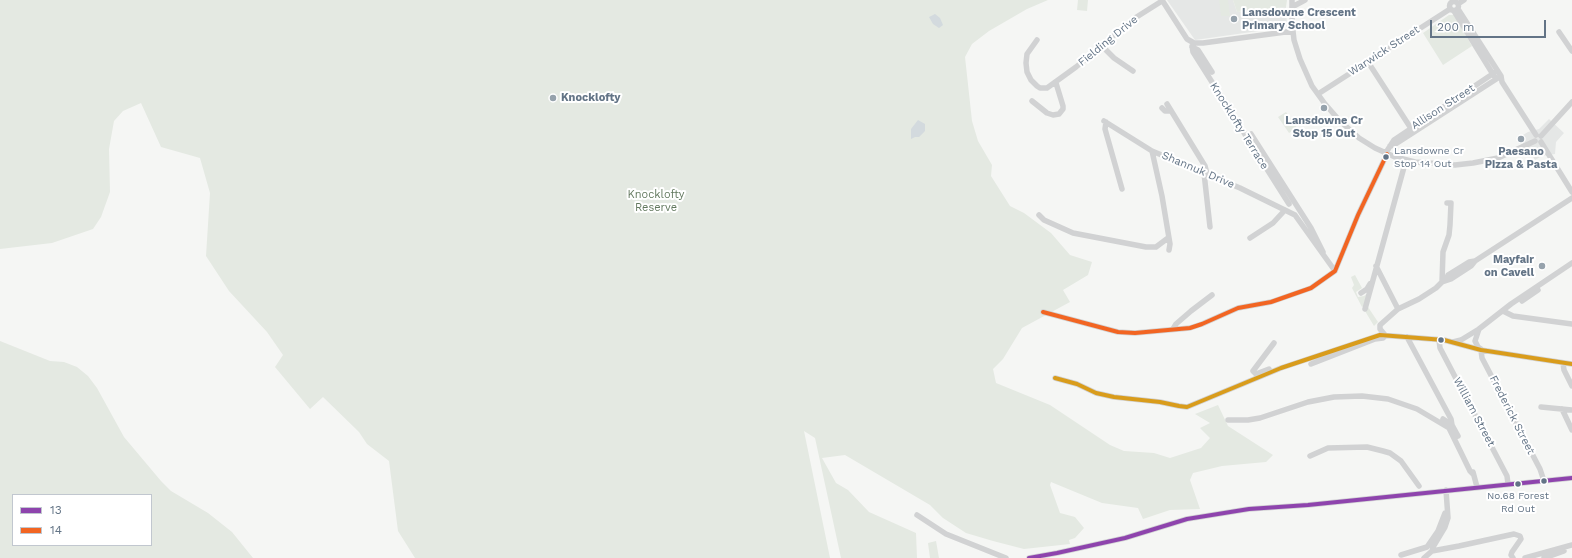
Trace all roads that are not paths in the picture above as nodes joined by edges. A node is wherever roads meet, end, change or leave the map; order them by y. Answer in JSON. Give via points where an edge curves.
{"nodes":[{"id":1,"x":1162,"y":0,"type":"edge"},
{"id":2,"x":1292,"y":0,"type":"edge"},
{"id":3,"x":1305,"y":0,"type":"edge"},
{"id":4,"x":1464,"y":0,"type":"edge"},
{"id":5,"x":1453,"y":6,"type":"edge"},
{"id":6,"x":1292,"y":7,"type":"junction"},
{"id":7,"x":1292,"y":31,"type":"junction"},
{"id":8,"x":1559,"y":32,"type":"dead end"},
{"id":9,"x":1037,"y":40,"type":"dead end"},
{"id":10,"x":1193,"y":45,"type":"junction"},
{"id":11,"x":1102,"y":46,"type":"junction"},
{"id":12,"x":1572,"y":51,"type":"edge"},
{"id":13,"x":1368,"y":62,"type":"junction"},
{"id":14,"x":1134,"y":71,"type":"dead end"},
{"id":15,"x":1212,"y":72,"type":"dead end"},
{"id":16,"x":1498,"y":77,"type":"junction"},
{"id":17,"x":1056,"y":83,"type":"junction"},
{"id":18,"x":1318,"y":94,"type":"junction"},
{"id":19,"x":1032,"y":101,"type":"dead end"},
{"id":20,"x":1572,"y":102,"type":"edge"},
{"id":21,"x":1167,"y":104,"type":"dead end"},
{"id":22,"x":1162,"y":108,"type":"dead end"},
{"id":23,"x":1171,"y":111,"type":"junction"},
{"id":24,"x":1412,"y":130,"type":"junction"},
{"id":25,"x":1251,"y":134,"type":"dead end"},
{"id":26,"x":1538,"y":138,"type":"junction"},
{"id":27,"x":1152,"y":151,"type":"junction"},
{"id":28,"x":1386,"y":154,"type":"junction"},
{"id":29,"x":1406,"y":160,"type":"junction"},
{"id":30,"x":1205,"y":173,"type":"junction"},
{"id":31,"x":1122,"y":189,"type":"dead end"},
{"id":32,"x":1572,"y":192,"type":"edge"},
{"id":33,"x":1572,"y":198,"type":"edge"},
{"id":34,"x":1447,"y":203,"type":"dead end"},
{"id":35,"x":1288,"y":204,"type":"dead end"},
{"id":36,"x":1285,"y":210,"type":"junction"},
{"id":37,"x":1039,"y":215,"type":"dead end"},
{"id":38,"x":1295,"y":215,"type":"joint"},
{"id":39,"x":1210,"y":227,"type":"dead end"},
{"id":40,"x":1168,"y":238,"type":"junction"},
{"id":41,"x":1250,"y":238,"type":"dead end"},
{"id":42,"x":1169,"y":250,"type":"dead end"},
{"id":43,"x":1324,"y":258,"type":"junction"},
{"id":44,"x":1572,"y":263,"type":"edge"},
{"id":45,"x":1376,"y":266,"type":"junction"},
{"id":46,"x":1572,"y":268,"type":"edge"},
{"id":47,"x":1335,"y":271,"type":"junction"},
{"id":48,"x":1372,"y":280,"type":"junction"},
{"id":49,"x":1444,"y":281,"type":"junction"},
{"id":50,"x":1361,"y":293,"type":"dead end"},
{"id":51,"x":1212,"y":295,"type":"dead end"},
{"id":52,"x":1365,"y":309,"type":"dead end"},
{"id":53,"x":1398,"y":309,"type":"junction"},
{"id":54,"x":1503,"y":311,"type":"junction"},
{"id":55,"x":1043,"y":312,"type":"dead end"},
{"id":56,"x":1572,"y":324,"type":"edge"},
{"id":57,"x":1173,"y":329,"type":"junction"},
{"id":58,"x":1479,"y":329,"type":"junction"},
{"id":59,"x":1386,"y":335,"type":"junction"},
{"id":60,"x":1408,"y":337,"type":"junction"},
{"id":61,"x":1439,"y":340,"type":"junction"},
{"id":62,"x":1451,"y":342,"type":"junction"},
{"id":63,"x":1274,"y":343,"type":"dead end"},
{"id":64,"x":1481,"y":350,"type":"junction"},
{"id":65,"x":1563,"y":363,"type":"junction"},
{"id":66,"x":1311,"y":364,"type":"dead end"},
{"id":67,"x":1572,"y":364,"type":"edge"},
{"id":68,"x":1281,"y":368,"type":"junction"},
{"id":69,"x":1055,"y":378,"type":"dead end"},
{"id":70,"x":1572,"y":386,"type":"edge"},
{"id":71,"x":1316,"y":400,"type":"junction"},
{"id":72,"x":1541,"y":407,"type":"dead end"},
{"id":73,"x":1562,"y":409,"type":"junction"},
{"id":74,"x":1572,"y":410,"type":"edge"},
{"id":75,"x":1228,"y":420,"type":"dead end"},
{"id":76,"x":1452,"y":425,"type":"junction"},
{"id":77,"x":1572,"y":430,"type":"edge"},
{"id":78,"x":1310,"y":456,"type":"dead end"},
{"id":79,"x":1473,"y":474,"type":"junction"},
{"id":80,"x":1572,"y":478,"type":"edge"},
{"id":81,"x":1544,"y":481,"type":"junction"},
{"id":82,"x":1508,"y":484,"type":"junction"},
{"id":83,"x":1478,"y":487,"type":"junction"},
{"id":84,"x":1446,"y":490,"type":"junction"},
{"id":85,"x":1421,"y":493,"type":"junction"},
{"id":86,"x":1447,"y":506,"type":"junction"},
{"id":87,"x":916,"y":515,"type":"dead end"},
{"id":88,"x":1572,"y":545,"type":"edge"},
{"id":89,"x":1572,"y":548,"type":"edge"},
{"id":90,"x":1432,"y":551,"type":"junction"},
{"id":91,"x":1401,"y":555,"type":"dead end"},
{"id":92,"x":1543,"y":556,"type":"edge"},
{"id":93,"x":1006,"y":558,"type":"edge"},
{"id":94,"x":1029,"y":558,"type":"edge"},
{"id":95,"x":1424,"y":558,"type":"edge"},
{"id":96,"x":1513,"y":558,"type":"edge"},
{"id":97,"x":1524,"y":558,"type":"edge"},
{"id":98,"x":1531,"y":558,"type":"edge"}],
"edges":[{"from":1,"to":10,"type":"street","name":"Knocklofty Terrace"},
{"from":1,"to":11,"type":"street","name":"Fielding Drive","via":[[1135,18]]},
{"from":2,"to":6,"type":"street"},
{"from":3,"to":6,"type":"street"},
{"from":4,"to":5,"type":"street","name":"Warwick Street"},
{"from":5,"to":13,"type":"street","name":"Warwick Street"},
{"from":5,"to":16,"type":"street"},
{"from":6,"to":7,"type":"street"},
{"from":7,"to":10,"type":"street"},
{"from":7,"to":18,"type":"street","via":[[1303,67]]},
{"from":8,"to":12,"type":"street"},
{"from":9,"to":17,"type":"street","name":"Fielding Drive","via":[[1027,54],[1029,76],[1040,88],[1047,88]]},
{"from":10,"to":15,"type":"street","name":"Knocklofty Terrace"},
{"from":10,"to":35,"type":"street","name":"Knocklofty Terrace","via":[[1193,52]]},
{"from":11,"to":14,"type":"street","via":[[1114,58]]},
{"from":11,"to":17,"type":"street","name":"Fielding Drive"},
{"from":13,"to":18,"type":"street","name":"Warwick Street"},
{"from":13,"to":24,"type":"street"},
{"from":16,"to":24,"type":"street","name":"Allison Street"},
{"from":16,"to":26,"type":"street"},
{"from":17,"to":19,"type":"street","via":[[1063,106],[1060,114],[1047,113]]},
{"from":18,"to":28,"type":"street","via":[[1349,130]]},
{"from":20,"to":26,"type":"street"},
{"from":21,"to":23,"type":"street"},
{"from":22,"to":23,"type":"street"},
{"from":23,"to":30,"type":"street","via":[[1204,166]]},
{"from":24,"to":28,"type":"street","name":"Allison Street","via":[[1394,140]]},
{"from":25,"to":43,"type":"street","name":"Knocklofty Terrace","via":[[1311,228]]},
{"from":26,"to":29,"type":"street","via":[[1506,155],[1473,163],[1434,165]]},
{"from":26,"to":32,"type":"street"},
{"from":27,"to":30,"type":"street","name":"Shannuk Drive"},
{"from":27,"to":31,"type":"street","name":"Shannuk Drive","via":[[1105,122]]},
{"from":27,"to":40,"type":"street"},
{"from":28,"to":29,"type":"street"},
{"from":28,"to":47,"type":"street","name":"Allison Street"},
{"from":29,"to":45,"type":"street"},
{"from":30,"to":36,"type":"street","name":"Shannuk Drive"},
{"from":30,"to":39,"type":"street"},
{"from":33,"to":49,"type":"street","via":[[1448,275]]},
{"from":34,"to":49,"type":"street","via":[[1451,203],[1449,236],[1443,252]]},
{"from":36,"to":38,"type":"street","name":"Shannuk Drive"},
{"from":36,"to":41,"type":"street","via":[[1274,223]]},
{"from":37,"to":40,"type":"street","via":[[1044,220],[1073,233],[1151,248]]},
{"from":38,"to":43,"type":"street","name":"Knocklofty Terrace"},
{"from":40,"to":42,"type":"street"},
{"from":43,"to":47,"type":"street","name":"Knocklofty Terrace"},
{"from":44,"to":54,"type":"street"},
{"from":45,"to":48,"type":"street"},
{"from":45,"to":53,"type":"street"},
{"from":46,"to":54,"type":"street","via":[[1512,308]]},
{"from":47,"to":57,"type":"street","via":[[1311,288],[1271,302],[1238,308],[1190,328]]},
{"from":48,"to":50,"type":"street"},
{"from":48,"to":52,"type":"street"},
{"from":49,"to":53,"type":"street","via":[[1419,299]]},
{"from":51,"to":57,"type":"street","via":[[1194,307]]},
{"from":53,"to":59,"type":"street","via":[[1380,325],[1380,329]]},
{"from":54,"to":56,"type":"street","via":[[1512,316]]},
{"from":54,"to":58,"type":"street"},
{"from":55,"to":57,"type":"street","via":[[1118,332]]},
{"from":58,"to":62,"type":"street","via":[[1462,340]]},
{"from":58,"to":64,"type":"street","name":"Frederick Street","via":[[1475,341]]},
{"from":59,"to":60,"type":"street"},
{"from":59,"to":66,"type":"street"},
{"from":59,"to":68,"type":"street","via":[[1375,335]]},
{"from":60,"to":61,"type":"street"},
{"from":60,"to":76,"type":"street"},
{"from":61,"to":62,"type":"street"},
{"from":61,"to":82,"type":"street","name":"William Street","via":[[1440,348],[1507,476]]},
{"from":62,"to":64,"type":"street"},
{"from":63,"to":68,"type":"street","via":[[1253,372],[1256,374]]},
{"from":64,"to":65,"type":"street"},
{"from":64,"to":81,"type":"street","name":"Frederick Street","via":[[1482,358]]},
{"from":65,"to":67,"type":"street"},
{"from":65,"to":70,"type":"street"},
{"from":68,"to":69,"type":"street","via":[[1187,406],[1114,397]]},
{"from":71,"to":75,"type":"street","via":[[1260,418]]},
{"from":71,"to":76,"type":"street","via":[[1339,393],[1377,393],[1400,398]]},
{"from":71,"to":79,"type":"street","via":[[1340,396],[1370,396],[1417,409],[1449,428]]},
{"from":72,"to":73,"type":"street"},
{"from":73,"to":74,"type":"street"},
{"from":73,"to":77,"type":"street"},
{"from":76,"to":79,"type":"street"},
{"from":78,"to":85,"type":"street","via":[[1323,449],[1345,447],[1366,447],[1390,453],[1406,465]]},
{"from":79,"to":83,"type":"street"},
{"from":80,"to":81,"type":"street"},
{"from":81,"to":82,"type":"street"},
{"from":82,"to":83,"type":"street"},
{"from":83,"to":84,"type":"street"},
{"from":84,"to":85,"type":"street"},
{"from":84,"to":86,"type":"street"},
{"from":85,"to":94,"type":"street","via":[[1212,514],[1072,550]]},
{"from":86,"to":90,"type":"street","via":[[1447,522]]},
{"from":86,"to":91,"type":"street","via":[[1441,525],[1427,547]]},
{"from":87,"to":93,"type":"street","via":[[946,534]]},
{"from":88,"to":92,"type":"street"},
{"from":89,"to":92,"type":"street"},
{"from":90,"to":95,"type":"street"},
{"from":90,"to":96,"type":"street","via":[[1514,534],[1521,539],[1512,552]]},
{"from":92,"to":97,"type":"street"},
{"from":92,"to":98,"type":"street"}]}
